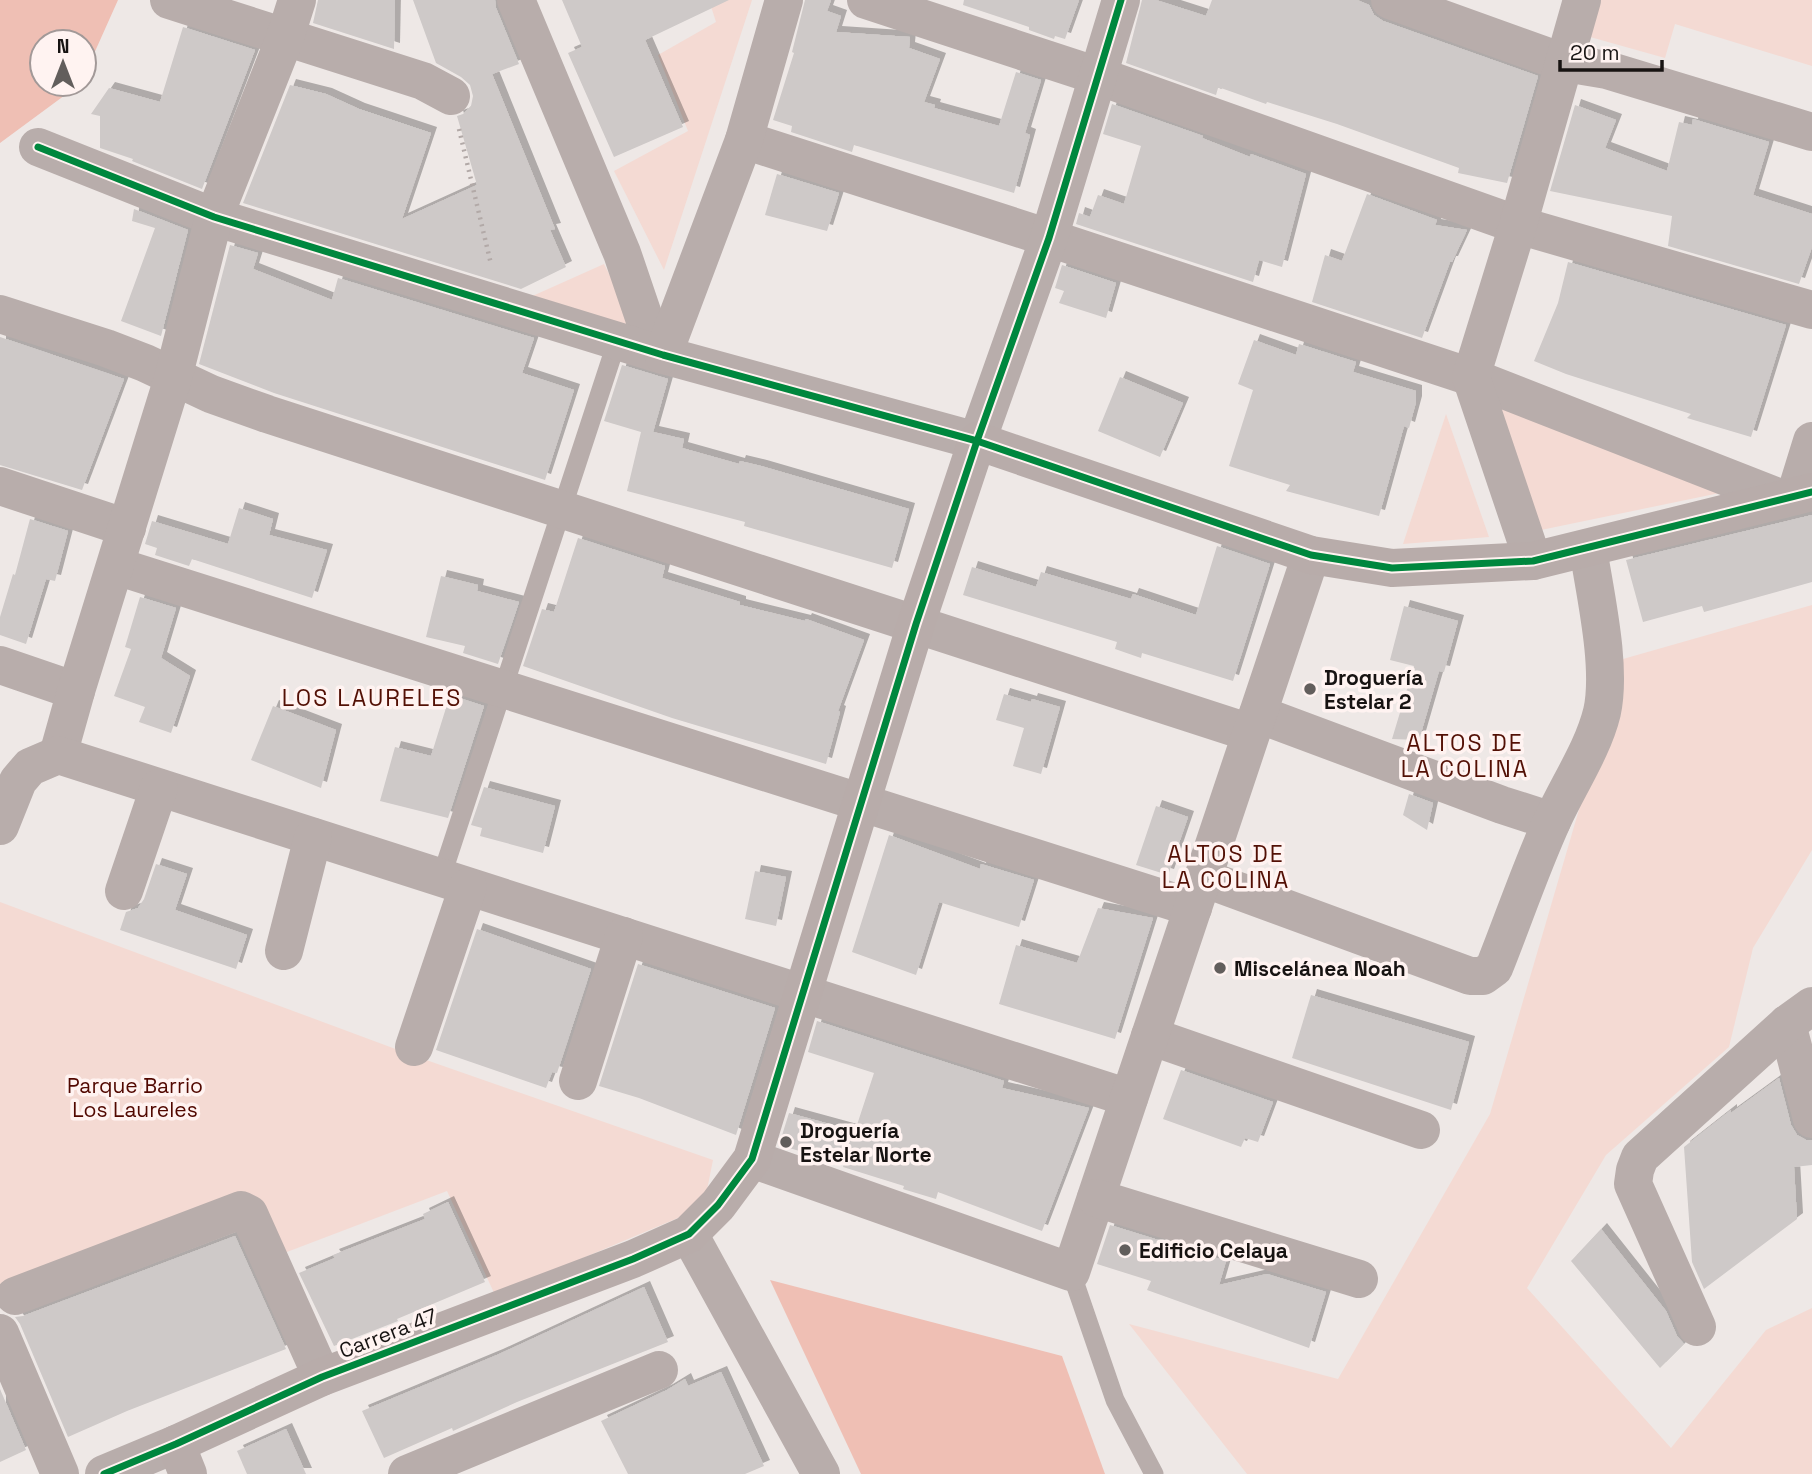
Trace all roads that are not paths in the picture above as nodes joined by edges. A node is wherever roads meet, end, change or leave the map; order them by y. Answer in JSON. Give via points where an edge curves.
{"nodes":[{"id":1,"x":169,"y":0,"type":"edge"},
{"id":2,"x":297,"y":0,"type":"edge"},
{"id":3,"x":516,"y":0,"type":"edge"},
{"id":4,"x":784,"y":0,"type":"edge"},
{"id":5,"x":866,"y":0,"type":"edge"},
{"id":6,"x":1121,"y":0,"type":"edge"},
{"id":7,"x":1390,"y":0,"type":"edge"},
{"id":8,"x":1582,"y":0,"type":"edge"},
{"id":9,"x":285,"y":38,"type":"junction"},
{"id":10,"x":1564,"y":63,"type":"junction"},
{"id":11,"x":1098,"y":76,"type":"junction"},
{"id":12,"x":452,"y":96,"type":"road end"},
{"id":13,"x":1812,"y":132,"type":"edge"},
{"id":14,"x":744,"y":140,"type":"junction"},
{"id":15,"x":38,"y":147,"type":"dead end"},
{"id":16,"x":214,"y":217,"type":"junction"},
{"id":17,"x":1518,"y":225,"type":"junction"},
{"id":18,"x":1049,"y":237,"type":"junction"},
{"id":19,"x":1812,"y":310,"type":"edge"},
{"id":20,"x":0,"y":314,"type":"edge"},
{"id":21,"x":617,"y":341,"type":"junction"},
{"id":22,"x":659,"y":354,"type":"junction"},
{"id":23,"x":1471,"y":377,"type":"junction"},
{"id":24,"x":173,"y":378,"type":"junction"},
{"id":25,"x":977,"y":441,"type":"junction"},
{"id":26,"x":1812,"y":441,"type":"edge"},
{"id":27,"x":0,"y":486,"type":"edge"},
{"id":28,"x":1797,"y":496,"type":"edge"},
{"id":29,"x":561,"y":510,"type":"junction"},
{"id":30,"x":127,"y":528,"type":"junction"},
{"id":31,"x":1588,"y":548,"type":"junction"},
{"id":32,"x":1311,"y":555,"type":"junction"},
{"id":33,"x":1534,"y":561,"type":"junction"},
{"id":34,"x":116,"y":566,"type":"junction"},
{"id":35,"x":916,"y":624,"type":"junction"},
{"id":36,"x":0,"y":665,"type":"edge"},
{"id":37,"x":503,"y":690,"type":"junction"},
{"id":38,"x":76,"y":691,"type":"junction"},
{"id":39,"x":1254,"y":724,"type":"junction"},
{"id":40,"x":58,"y":755,"type":"junction"},
{"id":41,"x":159,"y":788,"type":"junction"},
{"id":42,"x":861,"y":802,"type":"junction"},
{"id":43,"x":1552,"y":821,"type":"junction"},
{"id":44,"x":0,"y":826,"type":"edge"},
{"id":45,"x":313,"y":837,"type":"junction"},
{"id":46,"x":455,"y":882,"type":"junction"},
{"id":47,"x":124,"y":891,"type":"dead end"},
{"id":48,"x":1198,"y":893,"type":"junction"},
{"id":49,"x":624,"y":936,"type":"junction"},
{"id":50,"x":284,"y":951,"type":"dead end"},
{"id":51,"x":803,"y":993,"type":"junction"},
{"id":52,"x":1799,"y":1015,"type":"edge"},
{"id":53,"x":1150,"y":1036,"type":"junction"},
{"id":54,"x":414,"y":1047,"type":"dead end"},
{"id":55,"x":578,"y":1081,"type":"dead end"},
{"id":56,"x":1129,"y":1098,"type":"junction"},
{"id":57,"x":1812,"y":1119,"type":"edge"},
{"id":58,"x":1421,"y":1130,"type":"dead end"},
{"id":59,"x":752,"y":1159,"type":"junction"},
{"id":60,"x":1096,"y":1198,"type":"junction"},
{"id":61,"x":690,"y":1234,"type":"junction"},
{"id":62,"x":1071,"y":1272,"type":"junction"},
{"id":63,"x":1359,"y":1279,"type":"dead end"},
{"id":64,"x":15,"y":1296,"type":"dead end"},
{"id":65,"x":1697,"y":1326,"type":"dead end"},
{"id":66,"x":0,"y":1333,"type":"edge"},
{"id":67,"x":659,"y":1370,"type":"dead end"},
{"id":68,"x":322,"y":1377,"type":"junction"},
{"id":69,"x":182,"y":1459,"type":"edge"},
{"id":70,"x":818,"y":1473,"type":"edge"},
{"id":71,"x":60,"y":1474,"type":"edge"},
{"id":72,"x":104,"y":1474,"type":"edge"},
{"id":73,"x":407,"y":1474,"type":"edge"},
{"id":74,"x":1154,"y":1474,"type":"edge"}],
"edges":[{"from":1,"to":9,"type":"street"},
{"from":2,"to":9,"type":"street"},
{"from":3,"to":22,"type":"street","via":[[622,253]]},
{"from":4,"to":14,"type":"street"},
{"from":5,"to":11,"type":"street"},
{"from":6,"to":11,"type":"street"},
{"from":7,"to":10,"type":"street"},
{"from":8,"to":10,"type":"street"},
{"from":9,"to":12,"type":"street","via":[[423,81]]},
{"from":9,"to":16,"type":"street"},
{"from":10,"to":13,"type":"street","via":[[1608,70]]},
{"from":10,"to":17,"type":"street"},
{"from":11,"to":17,"type":"street"},
{"from":11,"to":18,"type":"street"},
{"from":14,"to":18,"type":"street"},
{"from":14,"to":22,"type":"street"},
{"from":15,"to":16,"type":"street"},
{"from":16,"to":21,"type":"street"},
{"from":16,"to":24,"type":"street"},
{"from":17,"to":19,"type":"street"},
{"from":17,"to":23,"type":"street"},
{"from":18,"to":23,"type":"street"},
{"from":18,"to":25,"type":"street"},
{"from":20,"to":24,"type":"street","via":[[106,348]]},
{"from":21,"to":22,"type":"street"},
{"from":21,"to":29,"type":"lane"},
{"from":22,"to":25,"type":"street"},
{"from":23,"to":28,"type":"street"},
{"from":23,"to":33,"type":"street"},
{"from":24,"to":29,"type":"street","via":[[267,414]]},
{"from":24,"to":30,"type":"street"},
{"from":25,"to":32,"type":"street"},
{"from":25,"to":35,"type":"street"},
{"from":26,"to":28,"type":"street"},
{"from":27,"to":30,"type":"street"},
{"from":28,"to":31,"type":"street"},
{"from":29,"to":35,"type":"street"},
{"from":29,"to":37,"type":"lane"},
{"from":30,"to":34,"type":"street"},
{"from":31,"to":33,"type":"street"},
{"from":31,"to":43,"type":"street","via":[[1602,644],[1602,711]]},
{"from":32,"to":33,"type":"street","via":[[1392,568]]},
{"from":32,"to":39,"type":"street"},
{"from":34,"to":37,"type":"street"},
{"from":34,"to":38,"type":"street"},
{"from":35,"to":39,"type":"street"},
{"from":35,"to":42,"type":"street"},
{"from":36,"to":38,"type":"street"},
{"from":37,"to":42,"type":"street"},
{"from":37,"to":46,"type":"lane"},
{"from":38,"to":40,"type":"street"},
{"from":39,"to":43,"type":"street"},
{"from":39,"to":48,"type":"street"},
{"from":40,"to":41,"type":"street"},
{"from":40,"to":44,"type":"street","via":[[30,767],[18,781]]},
{"from":41,"to":45,"type":"street"},
{"from":41,"to":47,"type":"street"},
{"from":42,"to":48,"type":"street"},
{"from":42,"to":51,"type":"street"},
{"from":43,"to":48,"type":"street","via":[[1494,968],[1483,975],[1470,975]]},
{"from":45,"to":46,"type":"street"},
{"from":45,"to":50,"type":"street"},
{"from":46,"to":49,"type":"street"},
{"from":46,"to":54,"type":"street"},
{"from":48,"to":53,"type":"street"},
{"from":49,"to":51,"type":"street"},
{"from":49,"to":55,"type":"street"},
{"from":51,"to":56,"type":"street"},
{"from":51,"to":59,"type":"street"},
{"from":52,"to":57,"type":"street"},
{"from":52,"to":65,"type":"street","via":[[1640,1157],[1635,1170],[1633,1184]]},
{"from":53,"to":56,"type":"street"},
{"from":53,"to":58,"type":"street"},
{"from":56,"to":60,"type":"street"},
{"from":59,"to":61,"type":"street"},
{"from":59,"to":62,"type":"street"},
{"from":60,"to":62,"type":"street"},
{"from":60,"to":63,"type":"street"},
{"from":61,"to":68,"type":"street","name":"Carrera 47"},
{"from":61,"to":70,"type":"street"},
{"from":62,"to":74,"type":"lane","via":[[1115,1400]]},
{"from":64,"to":68,"type":"street","via":[[241,1210],[248,1214]]},
{"from":66,"to":71,"type":"street"},
{"from":67,"to":73,"type":"street"},
{"from":68,"to":69,"type":"street","name":"Carrera 47"},
{"from":69,"to":72,"type":"street","name":"Carrera 47"}]}
